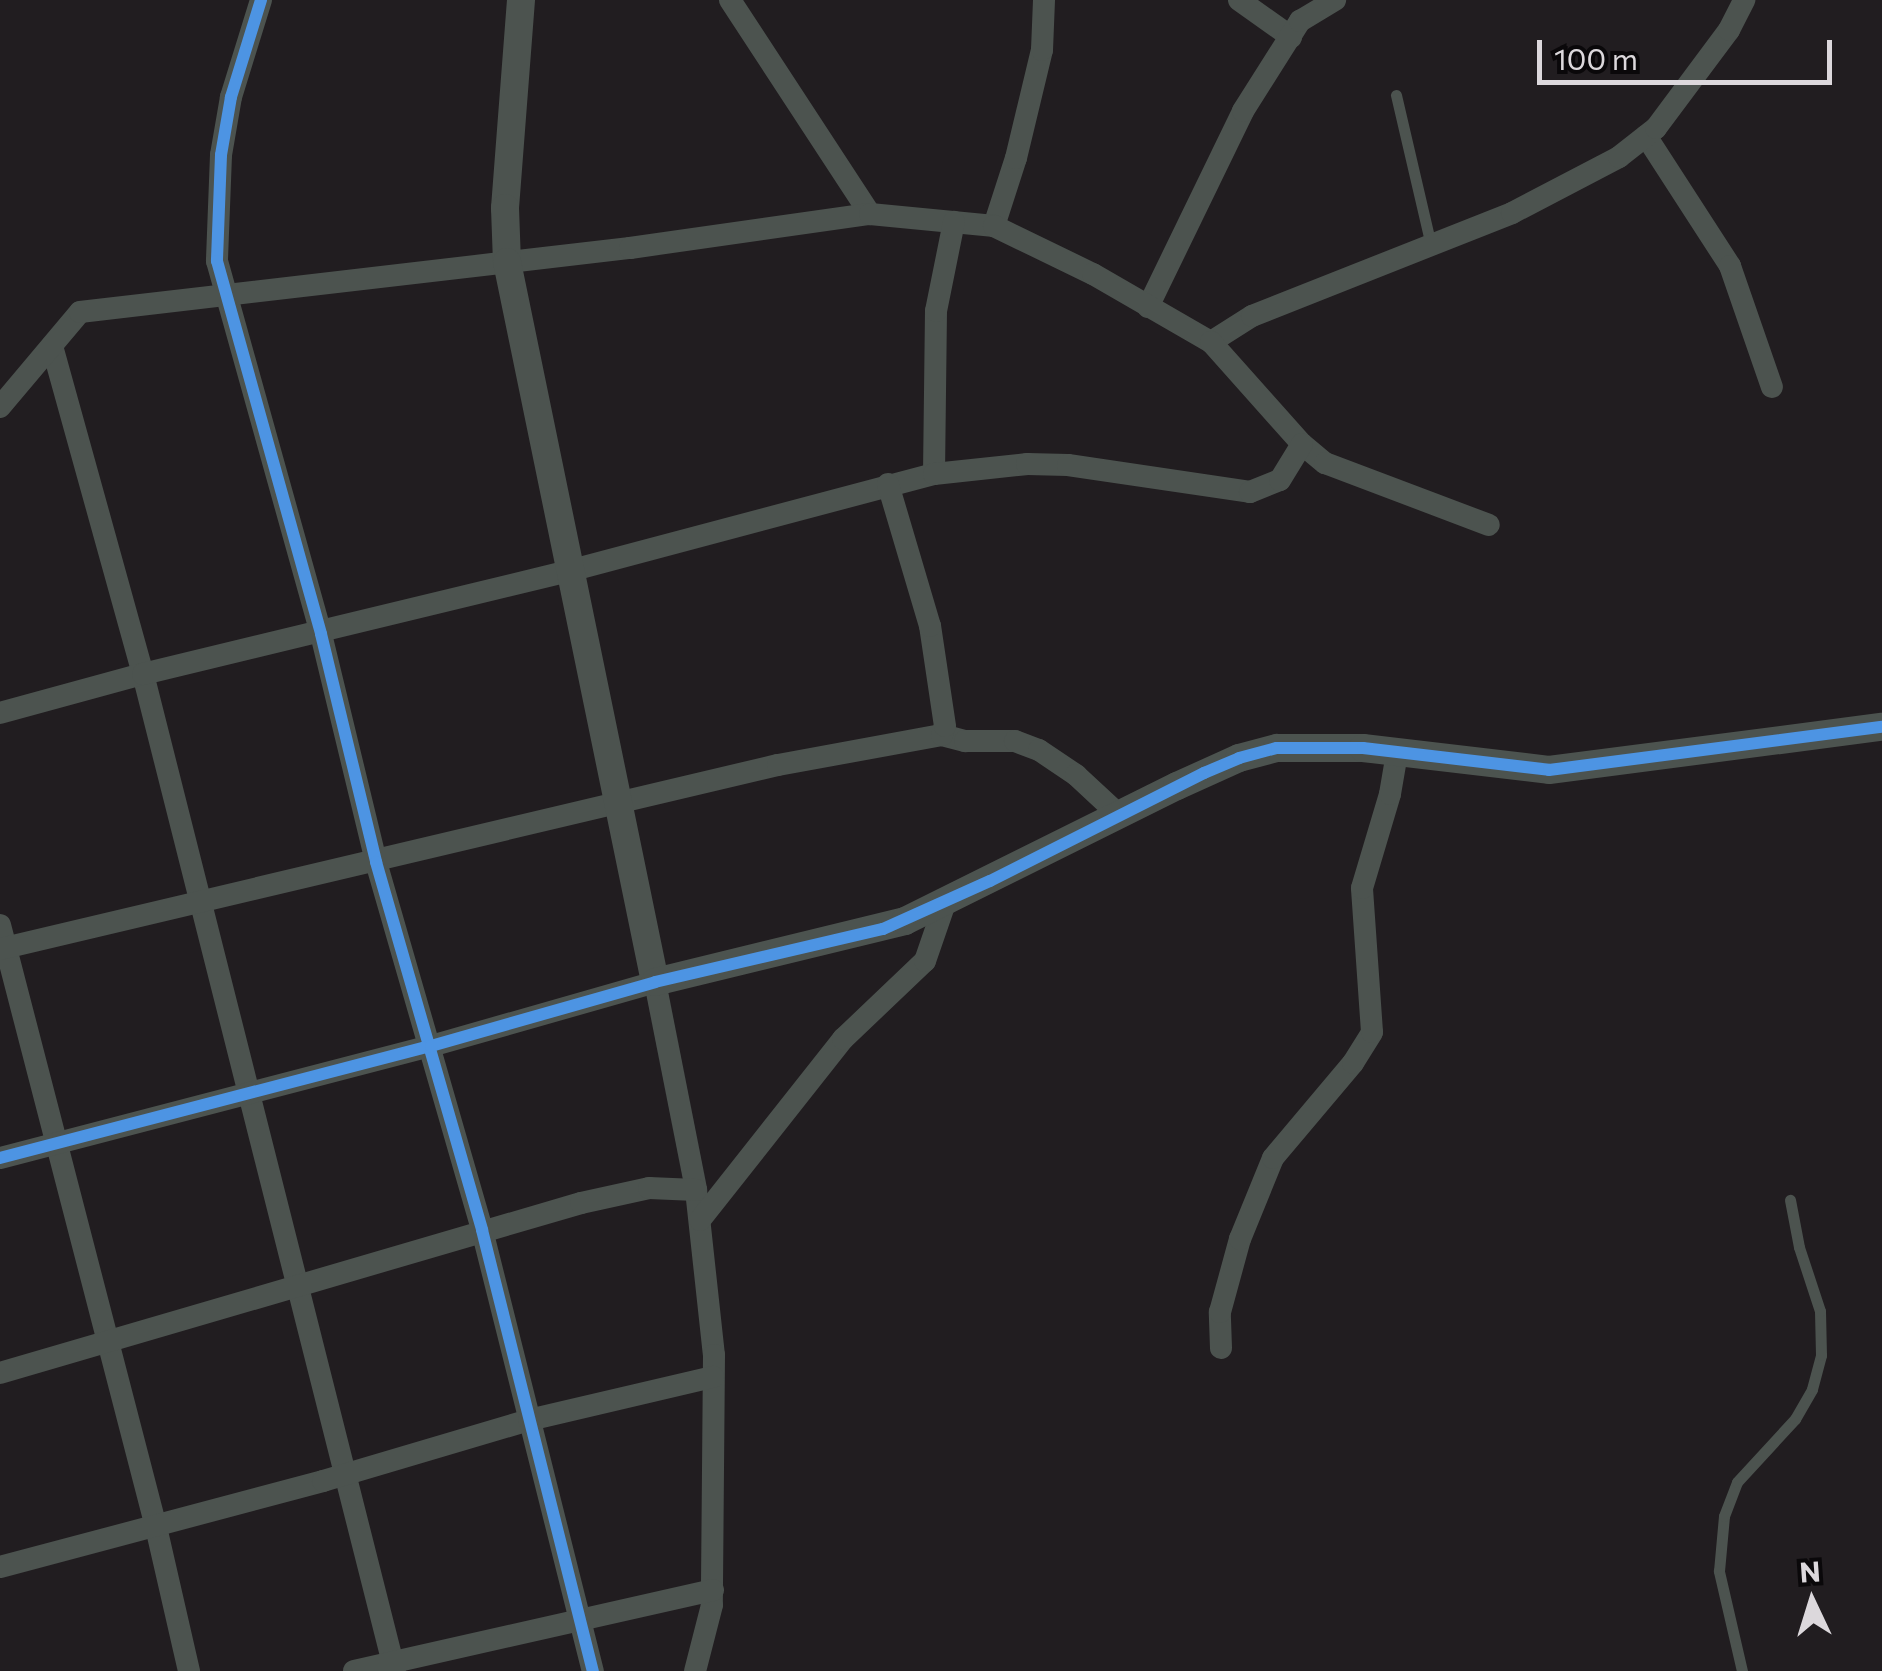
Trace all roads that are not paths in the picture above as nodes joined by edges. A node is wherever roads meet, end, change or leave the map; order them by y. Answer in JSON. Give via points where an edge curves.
{"nodes":[{"id":1,"x":260,"y":0,"type":"edge"},
{"id":2,"x":520,"y":0,"type":"edge"},
{"id":3,"x":730,"y":0,"type":"edge"},
{"id":4,"x":1044,"y":0,"type":"edge"},
{"id":5,"x":1239,"y":0,"type":"edge"},
{"id":6,"x":1335,"y":0,"type":"edge"},
{"id":7,"x":1744,"y":0,"type":"edge"},
{"id":8,"x":1291,"y":37,"type":"junction"},
{"id":9,"x":1396,"y":95,"type":"dead end"},
{"id":10,"x":1646,"y":136,"type":"junction"},
{"id":11,"x":870,"y":214,"type":"junction"},
{"id":12,"x":954,"y":222,"type":"junction"},
{"id":13,"x":994,"y":226,"type":"junction"},
{"id":14,"x":1431,"y":246,"type":"junction"},
{"id":15,"x":507,"y":262,"type":"junction"},
{"id":16,"x":226,"y":296,"type":"junction"},
{"id":17,"x":1148,"y":308,"type":"junction"},
{"id":18,"x":1211,"y":342,"type":"junction"},
{"id":19,"x":52,"y":346,"type":"junction"},
{"id":20,"x":1772,"y":388,"type":"dead end"},
{"id":21,"x":0,"y":407,"type":"edge"},
{"id":22,"x":1302,"y":444,"type":"junction"},
{"id":23,"x":934,"y":474,"type":"junction"},
{"id":24,"x":888,"y":484,"type":"junction"},
{"id":25,"x":1489,"y":525,"type":"dead end"},
{"id":26,"x":570,"y":571,"type":"junction"},
{"id":27,"x":320,"y":634,"type":"junction"},
{"id":28,"x":142,"y":674,"type":"junction"},
{"id":29,"x":0,"y":714,"type":"edge"},
{"id":30,"x":1882,"y":727,"type":"edge"},
{"id":31,"x":942,"y":735,"type":"junction"},
{"id":32,"x":1397,"y":753,"type":"junction"},
{"id":33,"x":617,"y":806,"type":"junction"},
{"id":34,"x":1119,"y":816,"type":"junction"},
{"id":35,"x":376,"y":862,"type":"junction"},
{"id":36,"x":198,"y":902,"type":"junction"},
{"id":37,"x":944,"y":903,"type":"junction"},
{"id":38,"x":2,"y":941,"type":"edge"},
{"id":39,"x":655,"y":982,"type":"junction"},
{"id":40,"x":431,"y":1046,"type":"junction"},
{"id":41,"x":248,"y":1092,"type":"junction"},
{"id":42,"x":53,"y":1142,"type":"junction"},
{"id":43,"x":0,"y":1158,"type":"edge"},
{"id":44,"x":696,"y":1190,"type":"junction"},
{"id":45,"x":1790,"y":1200,"type":"dead end"},
{"id":46,"x":700,"y":1220,"type":"junction"},
{"id":47,"x":482,"y":1230,"type":"junction"},
{"id":48,"x":294,"y":1284,"type":"junction"},
{"id":49,"x":107,"y":1340,"type":"junction"},
{"id":50,"x":1220,"y":1348,"type":"dead end"},
{"id":51,"x":0,"y":1374,"type":"edge"},
{"id":52,"x":713,"y":1377,"type":"junction"},
{"id":53,"x":529,"y":1420,"type":"junction"},
{"id":54,"x":346,"y":1474,"type":"junction"},
{"id":55,"x":156,"y":1527,"type":"junction"},
{"id":56,"x":0,"y":1567,"type":"edge"},
{"id":57,"x":712,"y":1590,"type":"junction"},
{"id":58,"x":577,"y":1620,"type":"junction"},
{"id":59,"x":394,"y":1666,"type":"edge"},
{"id":60,"x":189,"y":1671,"type":"edge"},
{"id":61,"x":354,"y":1671,"type":"edge"},
{"id":62,"x":593,"y":1671,"type":"edge"},
{"id":63,"x":695,"y":1671,"type":"edge"},
{"id":64,"x":1742,"y":1671,"type":"edge"}],
"edges":[{"from":1,"to":16,"type":"street","via":[[221,155],[217,261]]},
{"from":2,"to":15,"type":"street"},
{"from":3,"to":11,"type":"street"},
{"from":4,"to":13,"type":"street","via":[[1032,98]]},
{"from":5,"to":8,"type":"street"},
{"from":6,"to":8,"type":"street","via":[[1300,21]]},
{"from":7,"to":10,"type":"street","via":[[1730,30]]},
{"from":8,"to":17,"type":"street","via":[[1243,111]]},
{"from":9,"to":14,"type":"lane"},
{"from":10,"to":14,"type":"street","via":[[1564,186]]},
{"from":10,"to":20,"type":"street","via":[[1730,266]]},
{"from":11,"to":12,"type":"street"},
{"from":11,"to":15,"type":"street"},
{"from":12,"to":13,"type":"street"},
{"from":12,"to":23,"type":"street","via":[[936,310]]},
{"from":13,"to":17,"type":"street"},
{"from":14,"to":18,"type":"street","via":[[1252,316]]},
{"from":15,"to":16,"type":"street"},
{"from":15,"to":26,"type":"street"},
{"from":16,"to":19,"type":"street","via":[[80,312]]},
{"from":16,"to":27,"type":"street"},
{"from":17,"to":18,"type":"street"},
{"from":18,"to":22,"type":"street"},
{"from":19,"to":21,"type":"street"},
{"from":19,"to":28,"type":"street"},
{"from":22,"to":23,"type":"street","via":[[1280,480],[1250,492],[1068,465]]},
{"from":22,"to":25,"type":"street","via":[[1353,476]]},
{"from":23,"to":24,"type":"street"},
{"from":24,"to":26,"type":"street"},
{"from":24,"to":31,"type":"street","via":[[930,626]]},
{"from":26,"to":27,"type":"street"},
{"from":26,"to":33,"type":"street"},
{"from":27,"to":28,"type":"street"},
{"from":27,"to":35,"type":"street"},
{"from":28,"to":29,"type":"street"},
{"from":28,"to":36,"type":"street"},
{"from":30,"to":32,"type":"street","via":[[1549,770]]},
{"from":31,"to":33,"type":"street","via":[[778,765]]},
{"from":31,"to":34,"type":"street","via":[[1014,741],[1039,750]]},
{"from":32,"to":34,"type":"street","via":[[1276,748],[1239,758]]},
{"from":32,"to":50,"type":"street","via":[[1362,888],[1372,1032],[1273,1158],[1240,1240],[1220,1312]]},
{"from":33,"to":35,"type":"street"},
{"from":33,"to":39,"type":"street"},
{"from":34,"to":37,"type":"street"},
{"from":35,"to":36,"type":"street"},
{"from":35,"to":40,"type":"street"},
{"from":36,"to":38,"type":"street"},
{"from":36,"to":41,"type":"street"},
{"from":37,"to":39,"type":"street","via":[[883,929]]},
{"from":37,"to":46,"type":"street","via":[[925,961],[843,1039]]},
{"from":38,"to":42,"type":"street"},
{"from":39,"to":40,"type":"street"},
{"from":39,"to":44,"type":"street"},
{"from":40,"to":41,"type":"street"},
{"from":40,"to":47,"type":"street"},
{"from":41,"to":42,"type":"street"},
{"from":41,"to":48,"type":"street"},
{"from":42,"to":43,"type":"street"},
{"from":42,"to":49,"type":"street"},
{"from":44,"to":46,"type":"street"},
{"from":44,"to":47,"type":"street","via":[[628,1191]]},
{"from":45,"to":64,"type":"lane","via":[[1820,1311],[1821,1355],[1795,1419],[1737,1482],[1724,1516],[1719,1570]]},
{"from":46,"to":52,"type":"street"},
{"from":47,"to":48,"type":"street"},
{"from":47,"to":53,"type":"street"},
{"from":48,"to":49,"type":"street"},
{"from":48,"to":54,"type":"street"},
{"from":49,"to":51,"type":"street"},
{"from":49,"to":55,"type":"street"},
{"from":52,"to":53,"type":"street"},
{"from":52,"to":57,"type":"street"},
{"from":53,"to":54,"type":"street"},
{"from":53,"to":58,"type":"street"},
{"from":54,"to":55,"type":"street"},
{"from":54,"to":59,"type":"street"},
{"from":55,"to":56,"type":"street"},
{"from":55,"to":60,"type":"street"},
{"from":57,"to":58,"type":"street"},
{"from":57,"to":63,"type":"street"},
{"from":58,"to":59,"type":"street"},
{"from":58,"to":62,"type":"street"},
{"from":59,"to":61,"type":"street"}]}
